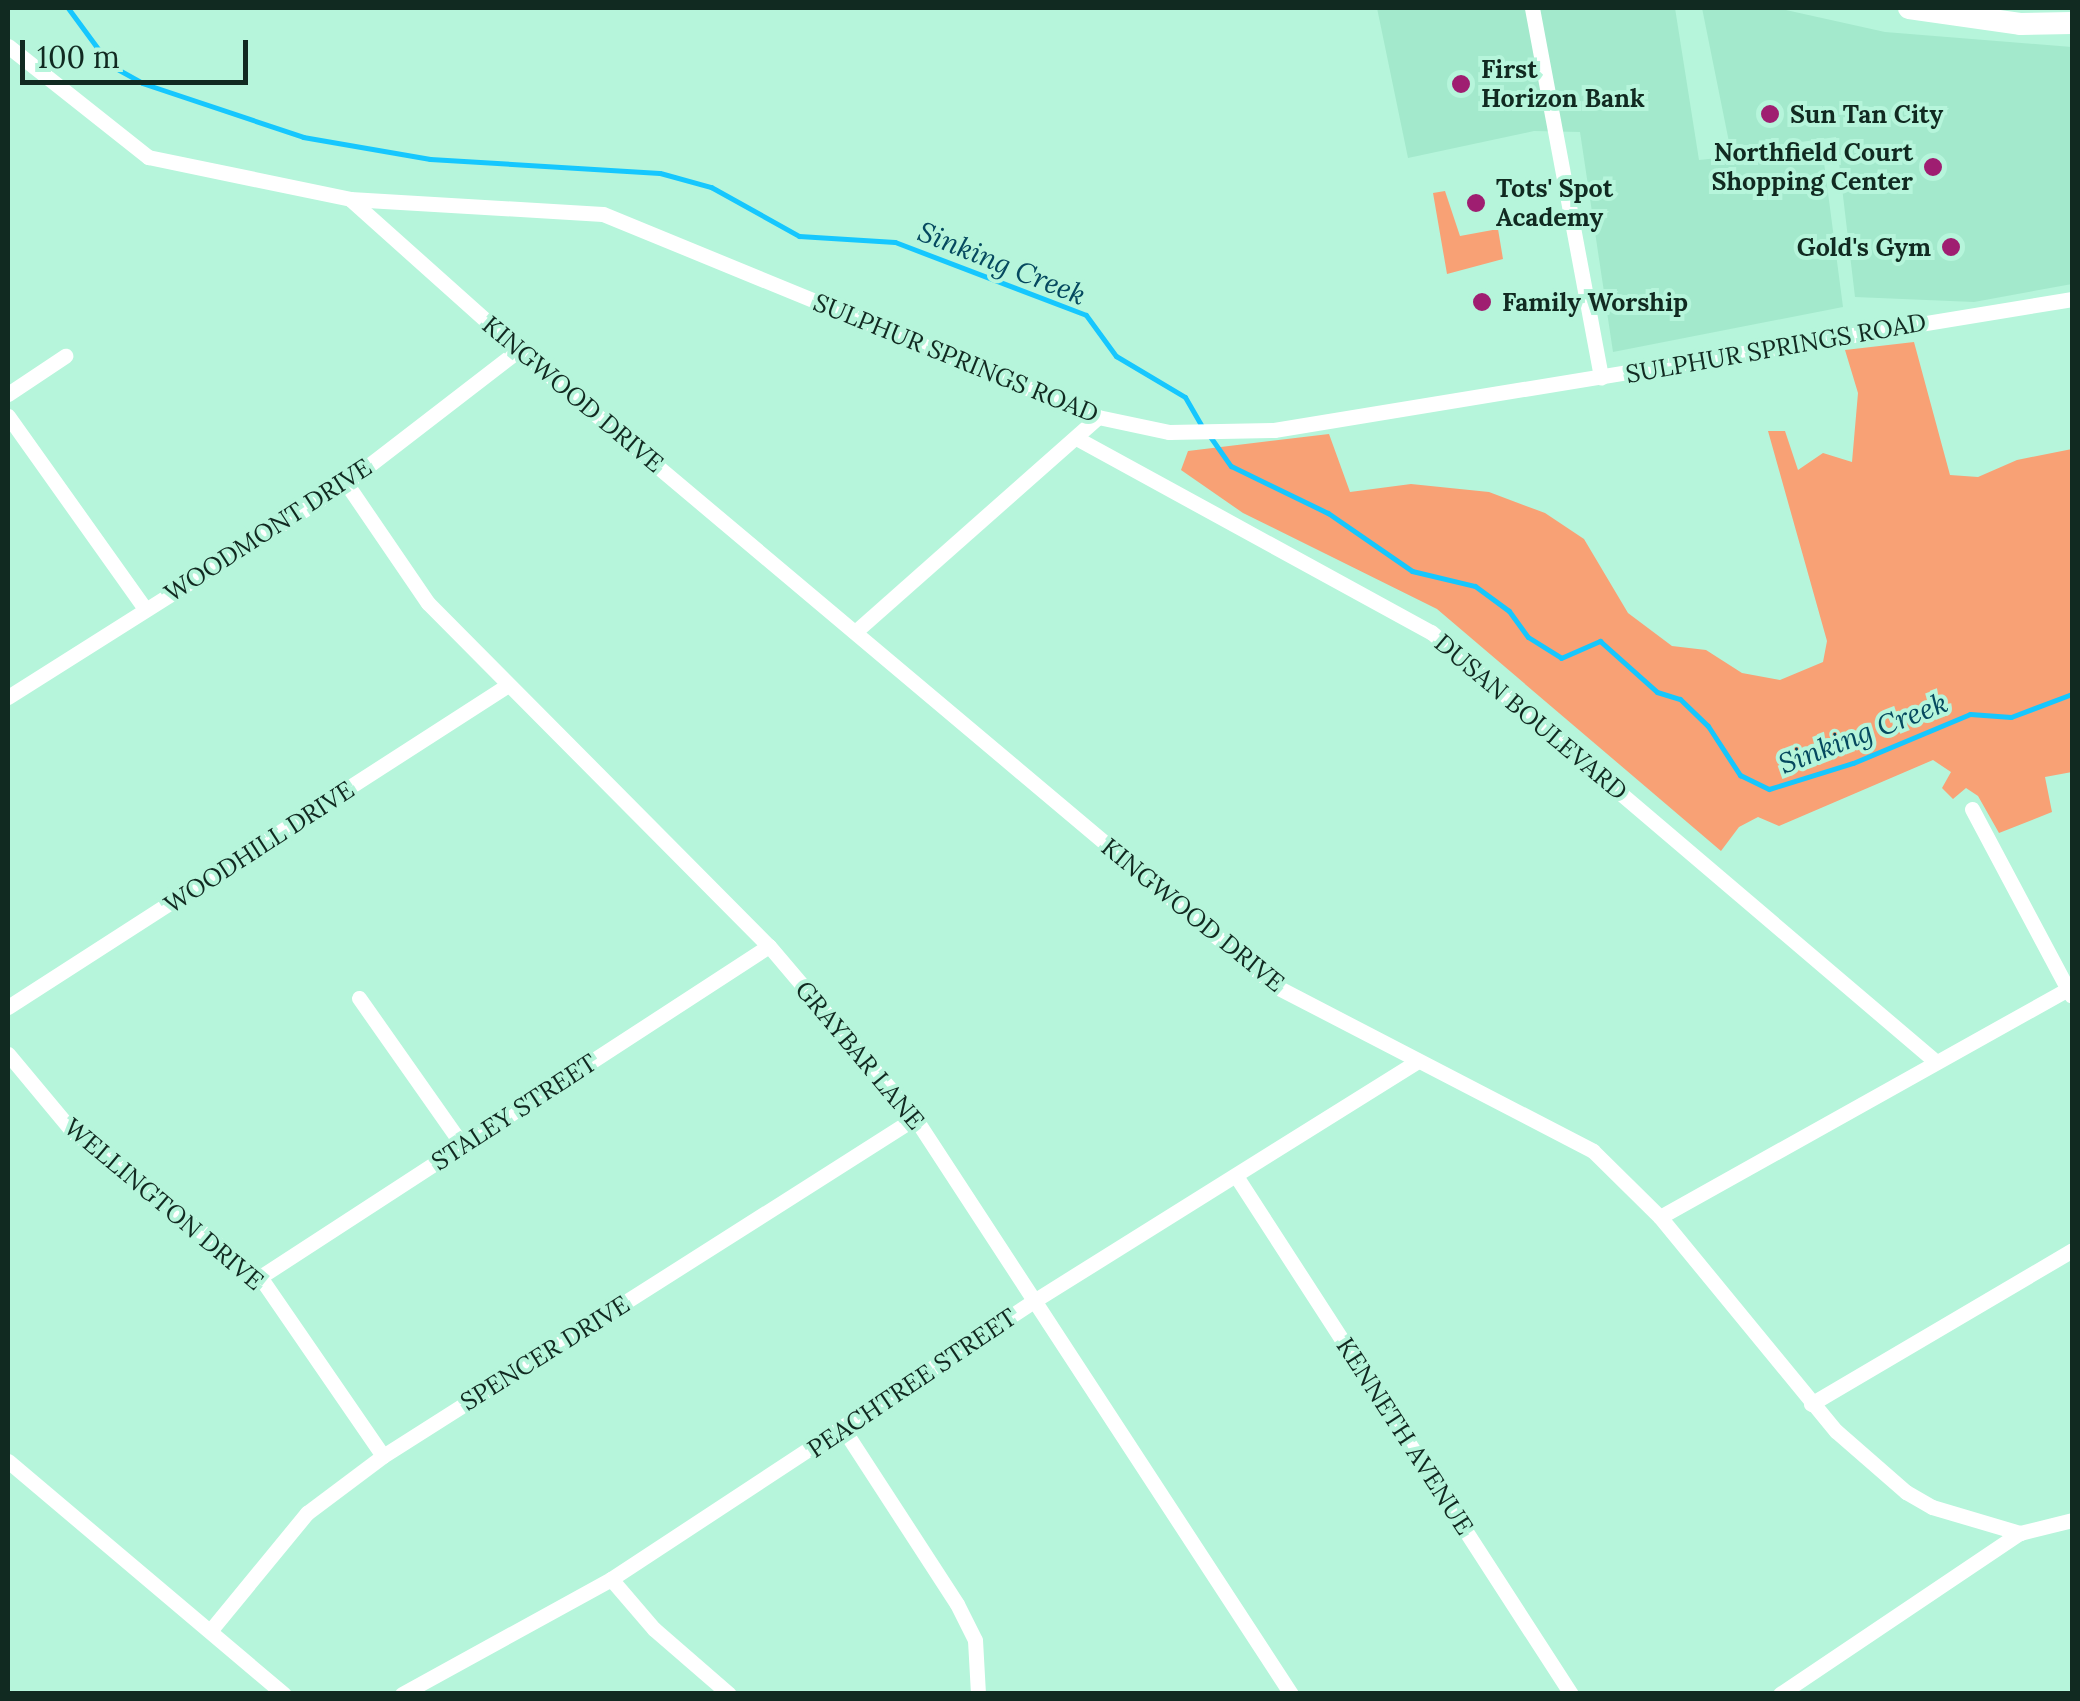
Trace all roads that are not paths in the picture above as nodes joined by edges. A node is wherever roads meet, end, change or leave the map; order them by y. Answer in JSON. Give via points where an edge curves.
{"nodes":[{"id":1,"x":1532,"y":8,"type":"edge"},
{"id":2,"x":1909,"y":8,"type":"edge"},
{"id":3,"x":2072,"y":23,"type":"edge"},
{"id":4,"x":8,"y":46,"type":"edge"},
{"id":5,"x":350,"y":199,"type":"junction"},
{"id":6,"x":2072,"y":299,"type":"edge"},
{"id":7,"x":519,"y":350,"type":"junction"},
{"id":8,"x":65,"y":356,"type":"dead end"},
{"id":9,"x":1601,"y":378,"type":"junction"},
{"id":10,"x":8,"y":394,"type":"edge"},
{"id":11,"x":8,"y":416,"type":"edge"},
{"id":12,"x":1098,"y":417,"type":"junction"},
{"id":13,"x":1078,"y":440,"type":"junction"},
{"id":14,"x":346,"y":483,"type":"junction"},
{"id":15,"x":146,"y":609,"type":"junction"},
{"id":16,"x":855,"y":632,"type":"junction"},
{"id":17,"x":508,"y":685,"type":"junction"},
{"id":18,"x":8,"y":697,"type":"edge"},
{"id":19,"x":1972,"y":809,"type":"dead end"},
{"id":20,"x":769,"y":946,"type":"junction"},
{"id":21,"x":2071,"y":992,"type":"edge"},
{"id":22,"x":359,"y":998,"type":"dead end"},
{"id":23,"x":8,"y":1007,"type":"edge"},
{"id":24,"x":8,"y":1054,"type":"edge"},
{"id":25,"x":1416,"y":1062,"type":"junction"},
{"id":26,"x":1936,"y":1062,"type":"junction"},
{"id":27,"x":916,"y":1118,"type":"junction"},
{"id":28,"x":463,"y":1146,"type":"junction"},
{"id":29,"x":1238,"y":1179,"type":"junction"},
{"id":30,"x":1660,"y":1217,"type":"junction"},
{"id":31,"x":2072,"y":1250,"type":"edge"},
{"id":32,"x":260,"y":1277,"type":"junction"},
{"id":33,"x":1037,"y":1299,"type":"junction"},
{"id":34,"x":1811,"y":1404,"type":"junction"},
{"id":35,"x":844,"y":1430,"type":"junction"},
{"id":36,"x":383,"y":1456,"type":"junction"},
{"id":37,"x":8,"y":1461,"type":"edge"},
{"id":38,"x":2072,"y":1520,"type":"edge"},
{"id":39,"x":2020,"y":1533,"type":"junction"},
{"id":40,"x":611,"y":1580,"type":"junction"},
{"id":41,"x":210,"y":1630,"type":"junction"},
{"id":42,"x":284,"y":1694,"type":"edge"},
{"id":43,"x":402,"y":1694,"type":"edge"},
{"id":44,"x":729,"y":1694,"type":"edge"},
{"id":45,"x":978,"y":1694,"type":"edge"},
{"id":46,"x":1291,"y":1694,"type":"edge"},
{"id":47,"x":1572,"y":1694,"type":"edge"},
{"id":48,"x":1780,"y":1694,"type":"edge"}],
"edges":[{"from":1,"to":9,"type":"street"},
{"from":2,"to":3,"type":"main road","via":[[1999,22]]},
{"from":4,"to":5,"type":"street","name":"SULPHUR SPRINGS ROAD","via":[[148,157]]},
{"from":5,"to":7,"type":"street","name":"KINGWOOD DRIVE"},
{"from":5,"to":12,"type":"street","name":"SULPHUR SPRINGS ROAD","via":[[603,214]]},
{"from":6,"to":9,"type":"street","name":"SULPHUR SPRINGS ROAD"},
{"from":7,"to":14,"type":"street","name":"WOODMONT DRIVE"},
{"from":7,"to":16,"type":"street","name":"KINGWOOD DRIVE"},
{"from":8,"to":10,"type":"street"},
{"from":9,"to":12,"type":"street","name":"SULPHUR SPRINGS ROAD","via":[[1274,430],[1197,434]]},
{"from":11,"to":15,"type":"street"},
{"from":12,"to":13,"type":"street"},
{"from":13,"to":16,"type":"street"},
{"from":13,"to":26,"type":"street","name":"DUSAN BOULEVARD","via":[[1431,632]]},
{"from":14,"to":15,"type":"street","name":"WOODMONT DRIVE"},
{"from":14,"to":17,"type":"street","name":"GRAYBAR LANE","via":[[428,602]]},
{"from":15,"to":18,"type":"street","name":"WOODMONT DRIVE"},
{"from":16,"to":25,"type":"street","name":"KINGWOOD DRIVE","via":[[1275,986]]},
{"from":17,"to":20,"type":"street","name":"GRAYBAR LANE"},
{"from":17,"to":23,"type":"street","name":"WOODHILL DRIVE"},
{"from":19,"to":21,"type":"street"},
{"from":20,"to":27,"type":"street","name":"GRAYBAR LANE"},
{"from":20,"to":28,"type":"street","name":"STALEY STREET"},
{"from":21,"to":26,"type":"street"},
{"from":22,"to":28,"type":"street"},
{"from":24,"to":32,"type":"street","name":"WELLINGTON DRIVE","via":[[73,1132]]},
{"from":25,"to":29,"type":"street","name":"PEACHTREE STREET"},
{"from":25,"to":30,"type":"street","name":"KINGWOOD DRIVE","via":[[1593,1151]]},
{"from":26,"to":30,"type":"street"},
{"from":27,"to":33,"type":"street","name":"GRAYBAR LANE"},
{"from":27,"to":36,"type":"street","name":"SPENCER DRIVE"},
{"from":28,"to":32,"type":"street","name":"STALEY STREET"},
{"from":29,"to":33,"type":"street","name":"PEACHTREE STREET"},
{"from":29,"to":47,"type":"street","name":"KENNETH AVENUE"},
{"from":30,"to":34,"type":"street","name":"KINGWOOD DRIVE"},
{"from":31,"to":34,"type":"street"},
{"from":32,"to":36,"type":"street","name":"WELLINGTON DRIVE"},
{"from":33,"to":35,"type":"street","name":"PEACHTREE STREET"},
{"from":33,"to":46,"type":"street","name":"GRAYBAR LANE"},
{"from":34,"to":39,"type":"street","name":"KINGWOOD DRIVE","via":[[1906,1492],[1932,1507]]},
{"from":35,"to":40,"type":"street","name":"PEACHTREE STREET"},
{"from":35,"to":45,"type":"street","via":[[957,1604],[975,1640]]},
{"from":36,"to":41,"type":"street","name":"SPENCER DRIVE","via":[[307,1513]]},
{"from":37,"to":41,"type":"street"},
{"from":38,"to":39,"type":"street"},
{"from":39,"to":48,"type":"street"},
{"from":40,"to":43,"type":"street","name":"PEACHTREE STREET"},
{"from":40,"to":44,"type":"street","via":[[654,1629]]},
{"from":41,"to":42,"type":"street"}]}
